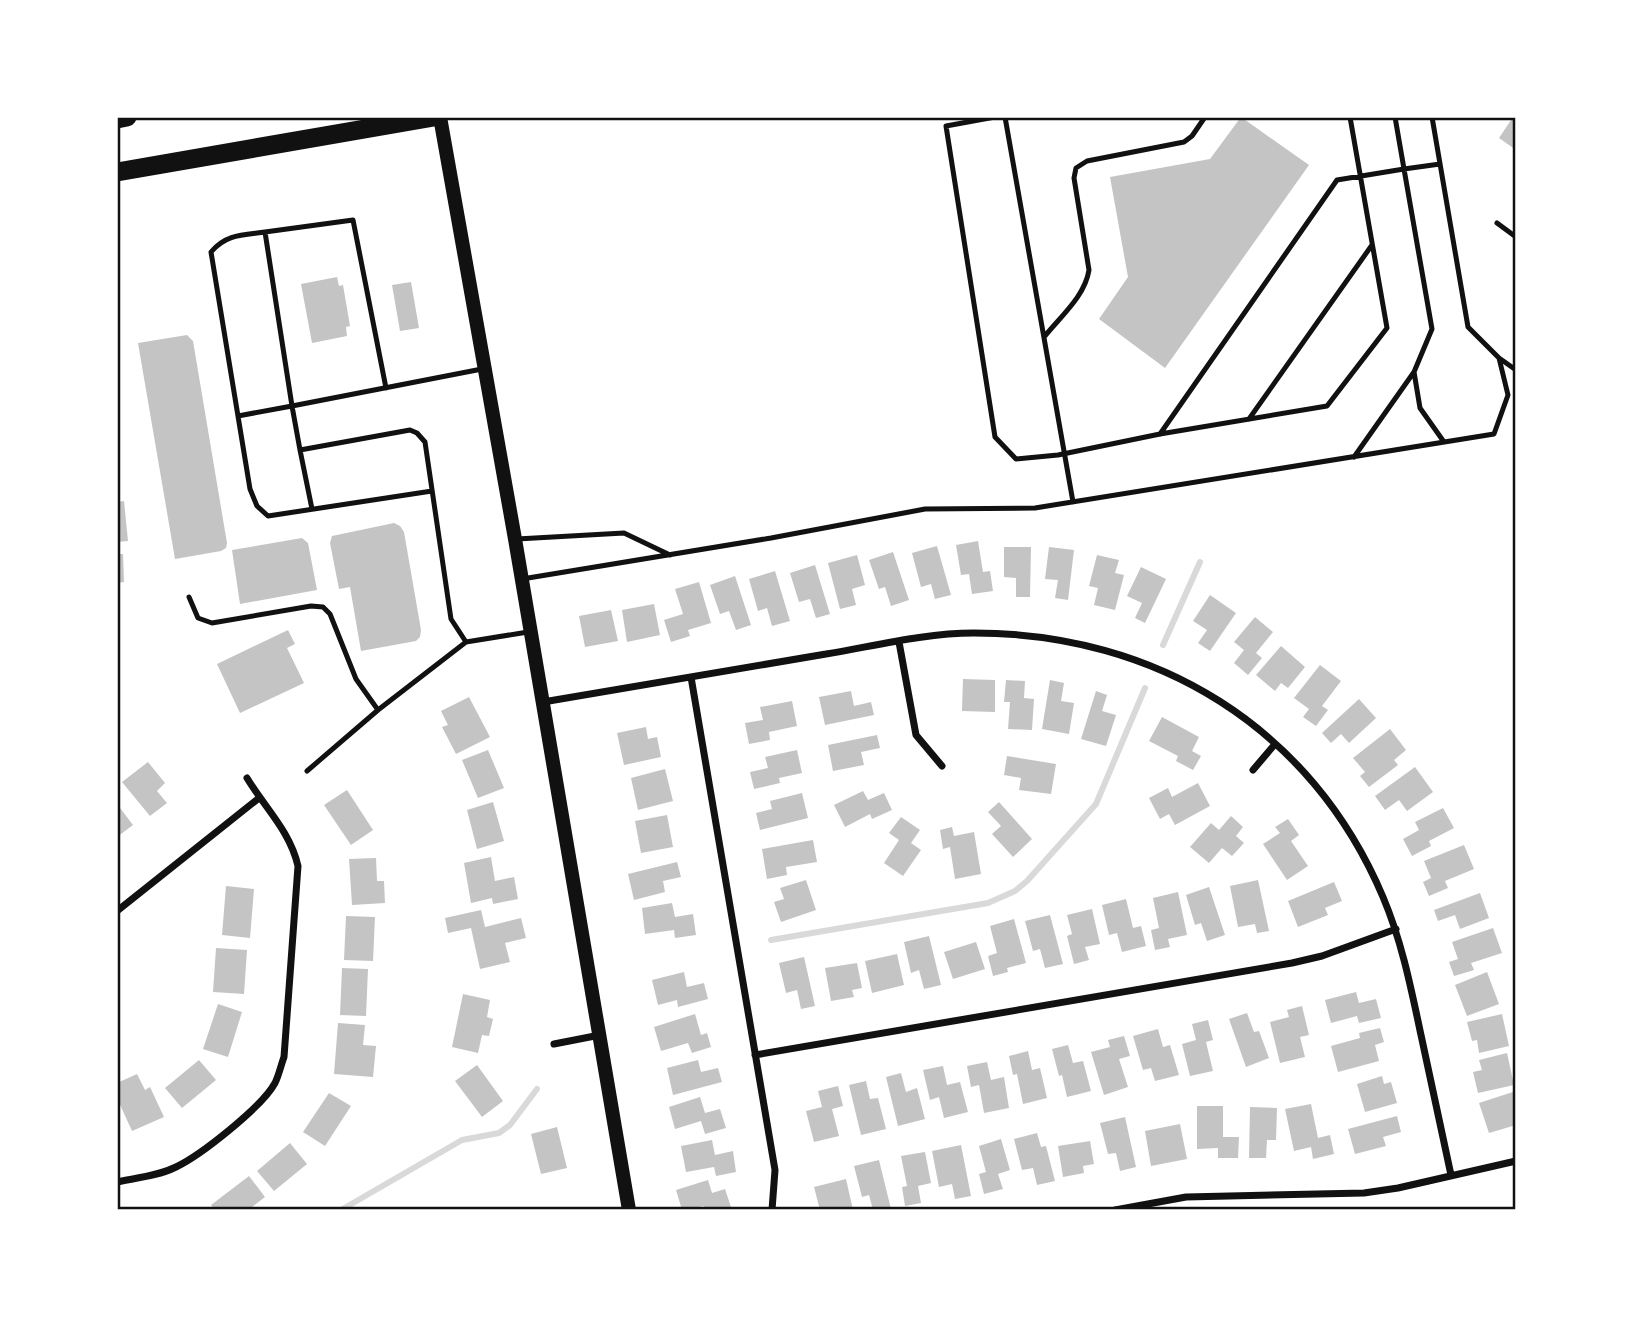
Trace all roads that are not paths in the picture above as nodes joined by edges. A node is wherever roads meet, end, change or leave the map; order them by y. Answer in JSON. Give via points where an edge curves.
{"nodes":[{"id":1,"x":127,"y":117,"type":"edge"},
{"id":2,"x":434,"y":117,"type":"edge"},
{"id":3,"x":440,"y":117,"type":"edge"},
{"id":4,"x":995,"y":117,"type":"edge"},
{"id":5,"x":1005,"y":117,"type":"edge"},
{"id":6,"x":1205,"y":117,"type":"edge"},
{"id":7,"x":1350,"y":117,"type":"edge"},
{"id":8,"x":1395,"y":117,"type":"edge"},
{"id":9,"x":1432,"y":117,"type":"edge"},
{"id":10,"x":117,"y":119,"type":"edge"},
{"id":11,"x":1440,"y":164,"type":"junction"},
{"id":12,"x":1404,"y":169,"type":"junction"},
{"id":13,"x":117,"y":172,"type":"edge"},
{"id":14,"x":1360,"y":176,"type":"junction"},
{"id":15,"x":1497,"y":223,"type":"dead end"},
{"id":16,"x":265,"y":232,"type":"junction"},
{"id":17,"x":1516,"y":237,"type":"edge"},
{"id":18,"x":1372,"y":245,"type":"junction"},
{"id":19,"x":1044,"y":337,"type":"junction"},
{"id":20,"x":1499,"y":358,"type":"junction"},
{"id":21,"x":486,"y":369,"type":"junction"},
{"id":22,"x":1516,"y":370,"type":"edge"},
{"id":23,"x":1414,"y":372,"type":"junction"},
{"id":24,"x":386,"y":388,"type":"junction"},
{"id":25,"x":292,"y":406,"type":"junction"},
{"id":26,"x":238,"y":416,"type":"junction"},
{"id":27,"x":1249,"y":419,"type":"junction"},
{"id":28,"x":1160,"y":434,"type":"junction"},
{"id":29,"x":1444,"y":442,"type":"junction"},
{"id":30,"x":300,"y":450,"type":"junction"},
{"id":31,"x":1065,"y":453,"type":"junction"},
{"id":32,"x":1354,"y":457,"type":"junction"},
{"id":33,"x":432,"y":491,"type":"junction"},
{"id":34,"x":1073,"y":502,"type":"junction"},
{"id":35,"x":312,"y":509,"type":"junction"},
{"id":36,"x":515,"y":539,"type":"junction"},
{"id":37,"x":670,"y":555,"type":"junction"},
{"id":38,"x":522,"y":579,"type":"junction"},
{"id":39,"x":189,"y":597,"type":"dead end"},
{"id":40,"x":531,"y":632,"type":"junction"},
{"id":41,"x":466,"y":642,"type":"junction"},
{"id":42,"x":899,"y":642,"type":"junction"},
{"id":43,"x":691,"y":677,"type":"junction"},
{"id":44,"x":543,"y":702,"type":"junction"},
{"id":45,"x":378,"y":710,"type":"junction"},
{"id":46,"x":1275,"y":744,"type":"junction"},
{"id":47,"x":942,"y":766,"type":"dead end"},
{"id":48,"x":1253,"y":770,"type":"dead end"},
{"id":49,"x":307,"y":771,"type":"dead end"},
{"id":50,"x":247,"y":778,"type":"dead end"},
{"id":51,"x":259,"y":798,"type":"junction"},
{"id":52,"x":117,"y":912,"type":"edge"},
{"id":53,"x":1396,"y":929,"type":"junction"},
{"id":54,"x":600,"y":1035,"type":"junction"},
{"id":55,"x":554,"y":1044,"type":"dead end"},
{"id":56,"x":755,"y":1055,"type":"junction"},
{"id":57,"x":1516,"y":1161,"type":"edge"},
{"id":58,"x":1451,"y":1175,"type":"junction"},
{"id":59,"x":117,"y":1182,"type":"edge"},
{"id":60,"x":629,"y":1210,"type":"edge"},
{"id":61,"x":772,"y":1210,"type":"edge"},
{"id":62,"x":1115,"y":1210,"type":"edge"}],
"edges":[{"from":1,"to":10,"type":"highway"},
{"from":2,"to":13,"type":"highway"},
{"from":3,"to":21,"type":"main road"},
{"from":4,"to":31,"type":"lane","via":[[946,125],[995,437],[1016,458]]},
{"from":5,"to":19,"type":"lane"},
{"from":6,"to":19,"type":"lane","via":[[1184,142],[1087,161],[1076,168],[1087,281]]},
{"from":7,"to":14,"type":"lane"},
{"from":8,"to":12,"type":"lane"},
{"from":9,"to":11,"type":"lane"},
{"from":11,"to":12,"type":"lane"},
{"from":11,"to":20,"type":"lane","via":[[1468,327]]},
{"from":12,"to":14,"type":"lane"},
{"from":12,"to":23,"type":"lane","via":[[1432,329]]},
{"from":14,"to":18,"type":"lane"},
{"from":14,"to":28,"type":"lane","via":[[1337,180]]},
{"from":15,"to":17,"type":"lane"},
{"from":16,"to":24,"type":"lane","via":[[353,220]]},
{"from":16,"to":25,"type":"lane"},
{"from":16,"to":26,"type":"lane","via":[[231,236],[211,252]]},
{"from":18,"to":27,"type":"lane"},
{"from":18,"to":27,"type":"lane","via":[[1387,328],[1327,406]]},
{"from":19,"to":31,"type":"lane"},
{"from":20,"to":22,"type":"lane"},
{"from":20,"to":29,"type":"lane","via":[[1508,395],[1494,434]]},
{"from":21,"to":24,"type":"lane"},
{"from":21,"to":36,"type":"main road"},
{"from":23,"to":29,"type":"lane","via":[[1420,408]]},
{"from":23,"to":32,"type":"lane"},
{"from":24,"to":25,"type":"lane"},
{"from":25,"to":26,"type":"lane"},
{"from":25,"to":30,"type":"lane"},
{"from":26,"to":35,"type":"lane","via":[[257,506],[268,516]]},
{"from":27,"to":28,"type":"lane"},
{"from":28,"to":31,"type":"lane"},
{"from":29,"to":32,"type":"lane"},
{"from":30,"to":33,"type":"lane","via":[[410,430],[425,442]]},
{"from":30,"to":35,"type":"lane"},
{"from":31,"to":34,"type":"lane"},
{"from":32,"to":34,"type":"lane"},
{"from":33,"to":35,"type":"lane"},
{"from":33,"to":41,"type":"lane","via":[[451,619]]},
{"from":34,"to":37,"type":"lane","via":[[1035,509],[925,509]]},
{"from":36,"to":37,"type":"lane","via":[[624,533]]},
{"from":36,"to":38,"type":"main road"},
{"from":37,"to":38,"type":"lane"},
{"from":38,"to":40,"type":"main road"},
{"from":39,"to":45,"type":"lane","via":[[198,618],[212,623],[323,607],[356,679]]},
{"from":40,"to":41,"type":"lane"},
{"from":40,"to":44,"type":"main road"},
{"from":41,"to":45,"type":"lane"},
{"from":42,"to":43,"type":"street"},
{"from":42,"to":46,"type":"street","via":[[970,632],[998,633],[1056,638],[1119,653],[1212,695]]},
{"from":42,"to":47,"type":"street","via":[[916,735]]},
{"from":43,"to":44,"type":"street"},
{"from":43,"to":56,"type":"street"},
{"from":44,"to":54,"type":"main road"},
{"from":45,"to":49,"type":"lane"},
{"from":46,"to":48,"type":"street"},
{"from":46,"to":53,"type":"street","via":[[1314,785],[1355,842]]},
{"from":50,"to":51,"type":"street"},
{"from":51,"to":52,"type":"street"},
{"from":51,"to":59,"type":"street","via":[[288,836],[298,866],[285,1044],[279,1070],[255,1107],[189,1159],[161,1172]]},
{"from":53,"to":56,"type":"street","via":[[1292,964]]},
{"from":53,"to":58,"type":"street"},
{"from":54,"to":55,"type":"street"},
{"from":54,"to":60,"type":"main road"},
{"from":56,"to":61,"type":"street","via":[[775,1170]]},
{"from":57,"to":58,"type":"street"},
{"from":58,"to":62,"type":"street","via":[[1364,1193],[1186,1198]]}]}
